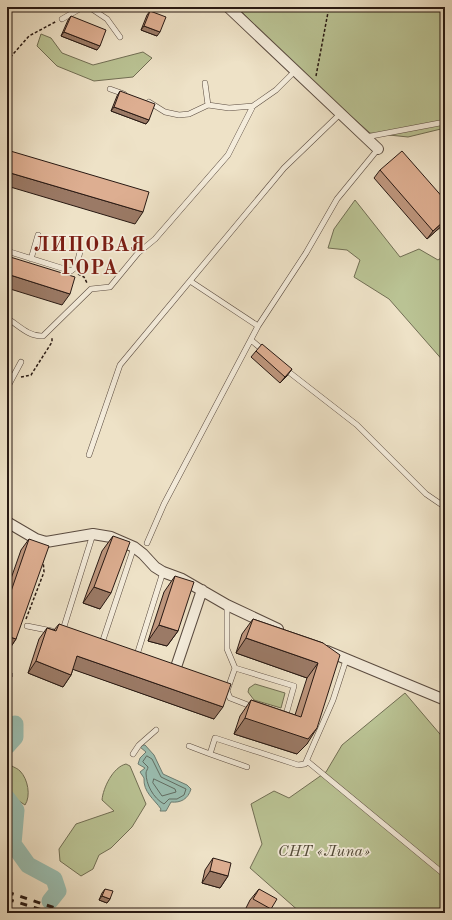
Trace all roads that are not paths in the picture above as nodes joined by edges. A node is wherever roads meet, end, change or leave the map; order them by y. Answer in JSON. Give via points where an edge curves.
{"nodes":[{"id":1,"x":83,"y":7,"type":"edge"},
{"id":2,"x":88,"y":7,"type":"edge"},
{"id":3,"x":228,"y":7,"type":"edge"},
{"id":4,"x":62,"y":19,"type":"road end"},
{"id":5,"x":120,"y":36,"type":"dead end"},
{"id":6,"x":295,"y":71,"type":"junction"},
{"id":7,"x":205,"y":82,"type":"dead end"},
{"id":8,"x":110,"y":89,"type":"dead end"},
{"id":9,"x":130,"y":96,"type":"edge"},
{"id":10,"x":143,"y":100,"type":"edge"},
{"id":11,"x":208,"y":105,"type":"junction"},
{"id":12,"x":253,"y":106,"type":"junction"},
{"id":13,"x":340,"y":114,"type":"junction"},
{"id":14,"x":445,"y":122,"type":"edge"},
{"id":15,"x":365,"y":137,"type":"junction"},
{"id":16,"x":378,"y":148,"type":"joint"},
{"id":17,"x":38,"y":235,"type":"dead end"},
{"id":18,"x":7,"y":252,"type":"edge"},
{"id":19,"x":80,"y":252,"type":"dead end"},
{"id":20,"x":31,"y":259,"type":"junction"},
{"id":21,"x":190,"y":281,"type":"junction"},
{"id":22,"x":7,"y":318,"type":"edge"},
{"id":23,"x":258,"y":326,"type":"junction"},
{"id":24,"x":251,"y":340,"type":"junction"},
{"id":25,"x":269,"y":355,"type":"edge"},
{"id":26,"x":21,"y":362,"type":"dead end"},
{"id":27,"x":280,"y":364,"type":"edge"},
{"id":28,"x":7,"y":388,"type":"edge"},
{"id":29,"x":89,"y":455,"type":"dead end"},
{"id":30,"x":445,"y":508,"type":"edge"},
{"id":31,"x":7,"y":522,"type":"edge"},
{"id":32,"x":93,"y":534,"type":"junction"},
{"id":33,"x":147,"y":542,"type":"dead end"},
{"id":34,"x":134,"y":546,"type":"junction"},
{"id":35,"x":164,"y":572,"type":"junction"},
{"id":36,"x":202,"y":590,"type":"junction"},
{"id":37,"x":227,"y":605,"type":"junction"},
{"id":38,"x":27,"y":626,"type":"dead end"},
{"id":39,"x":62,"y":634,"type":"junction"},
{"id":40,"x":290,"y":634,"type":"edge"},
{"id":41,"x":68,"y":636,"type":"edge"},
{"id":42,"x":94,"y":645,"type":"edge"},
{"id":43,"x":101,"y":647,"type":"junction"},
{"id":44,"x":318,"y":647,"type":"edge"},
{"id":45,"x":108,"y":650,"type":"edge"},
{"id":46,"x":128,"y":657,"type":"edge"},
{"id":47,"x":135,"y":659,"type":"junction"},
{"id":48,"x":346,"y":660,"type":"junction"},
{"id":49,"x":142,"y":662,"type":"edge"},
{"id":50,"x":235,"y":668,"type":"junction"},
{"id":51,"x":174,"y":673,"type":"edge"},
{"id":52,"x":221,"y":689,"type":"edge"},
{"id":53,"x":227,"y":691,"type":"junction"},
{"id":54,"x":445,"y":700,"type":"edge"},
{"id":55,"x":257,"y":708,"type":"edge"},
{"id":56,"x":278,"y":716,"type":"edge"},
{"id":57,"x":156,"y":730,"type":"dead end"},
{"id":58,"x":189,"y":746,"type":"dead end"},
{"id":59,"x":133,"y":754,"type":"dead end"},
{"id":60,"x":210,"y":754,"type":"junction"},
{"id":61,"x":307,"y":761,"type":"junction"},
{"id":62,"x":247,"y":767,"type":"dead end"},
{"id":63,"x":445,"y":875,"type":"edge"}],
"edges":[{"from":1,"to":4,"type":"lane"},
{"from":2,"to":5,"type":"lane","via":[[107,19]]},
{"from":3,"to":6,"type":"street"},
{"from":6,"to":12,"type":"lane","via":[[276,90]]},
{"from":6,"to":13,"type":"street"},
{"from":7,"to":11,"type":"lane"},
{"from":8,"to":9,"type":"lane"},
{"from":10,"to":11,"type":"lane","via":[[166,112],[179,115],[189,114]]},
{"from":11,"to":12,"type":"lane","via":[[229,108]]},
{"from":12,"to":22,"type":"lane","via":[[228,155],[110,287],[91,290],[43,336],[28,334]]},
{"from":13,"to":15,"type":"street"},
{"from":13,"to":21,"type":"lane","via":[[284,168]]},
{"from":14,"to":15,"type":"lane"},
{"from":15,"to":16,"type":"street"},
{"from":16,"to":23,"type":"lane","via":[[337,199],[306,253]]},
{"from":17,"to":20,"type":"lane"},
{"from":18,"to":20,"type":"lane"},
{"from":19,"to":20,"type":"lane","via":[[76,267],[71,271]]},
{"from":21,"to":23,"type":"lane"},
{"from":21,"to":29,"type":"lane","via":[[120,365]]},
{"from":23,"to":24,"type":"lane"},
{"from":24,"to":25,"type":"lane"},
{"from":24,"to":33,"type":"lane","via":[[164,504]]},
{"from":26,"to":28,"type":"lane"},
{"from":27,"to":30,"type":"lane","via":[[357,425],[426,494]]},
{"from":31,"to":32,"type":"street","via":[[46,542]]},
{"from":32,"to":34,"type":"street","via":[[111,537]]},
{"from":32,"to":39,"type":"lane"},
{"from":34,"to":35,"type":"street","via":[[155,567]]},
{"from":34,"to":43,"type":"lane"},
{"from":35,"to":36,"type":"street"},
{"from":35,"to":47,"type":"lane"},
{"from":36,"to":37,"type":"street"},
{"from":36,"to":51,"type":"street"},
{"from":37,"to":40,"type":"street"},
{"from":37,"to":50,"type":"lane","via":[[227,649]]},
{"from":38,"to":39,"type":"lane"},
{"from":39,"to":41,"type":"lane"},
{"from":42,"to":43,"type":"lane"},
{"from":43,"to":45,"type":"lane"},
{"from":44,"to":48,"type":"street"},
{"from":46,"to":47,"type":"lane"},
{"from":47,"to":49,"type":"lane"},
{"from":48,"to":54,"type":"street"},
{"from":48,"to":61,"type":"lane","via":[[333,700]]},
{"from":50,"to":53,"type":"lane"},
{"from":50,"to":56,"type":"lane","via":[[294,686],[285,718]]},
{"from":52,"to":53,"type":"lane"},
{"from":53,"to":55,"type":"lane","via":[[230,698]]},
{"from":57,"to":59,"type":"lane"},
{"from":58,"to":60,"type":"lane"},
{"from":60,"to":61,"type":"lane","via":[[215,738],[298,765]]},
{"from":60,"to":62,"type":"lane"},
{"from":61,"to":63,"type":"lane"}]}
